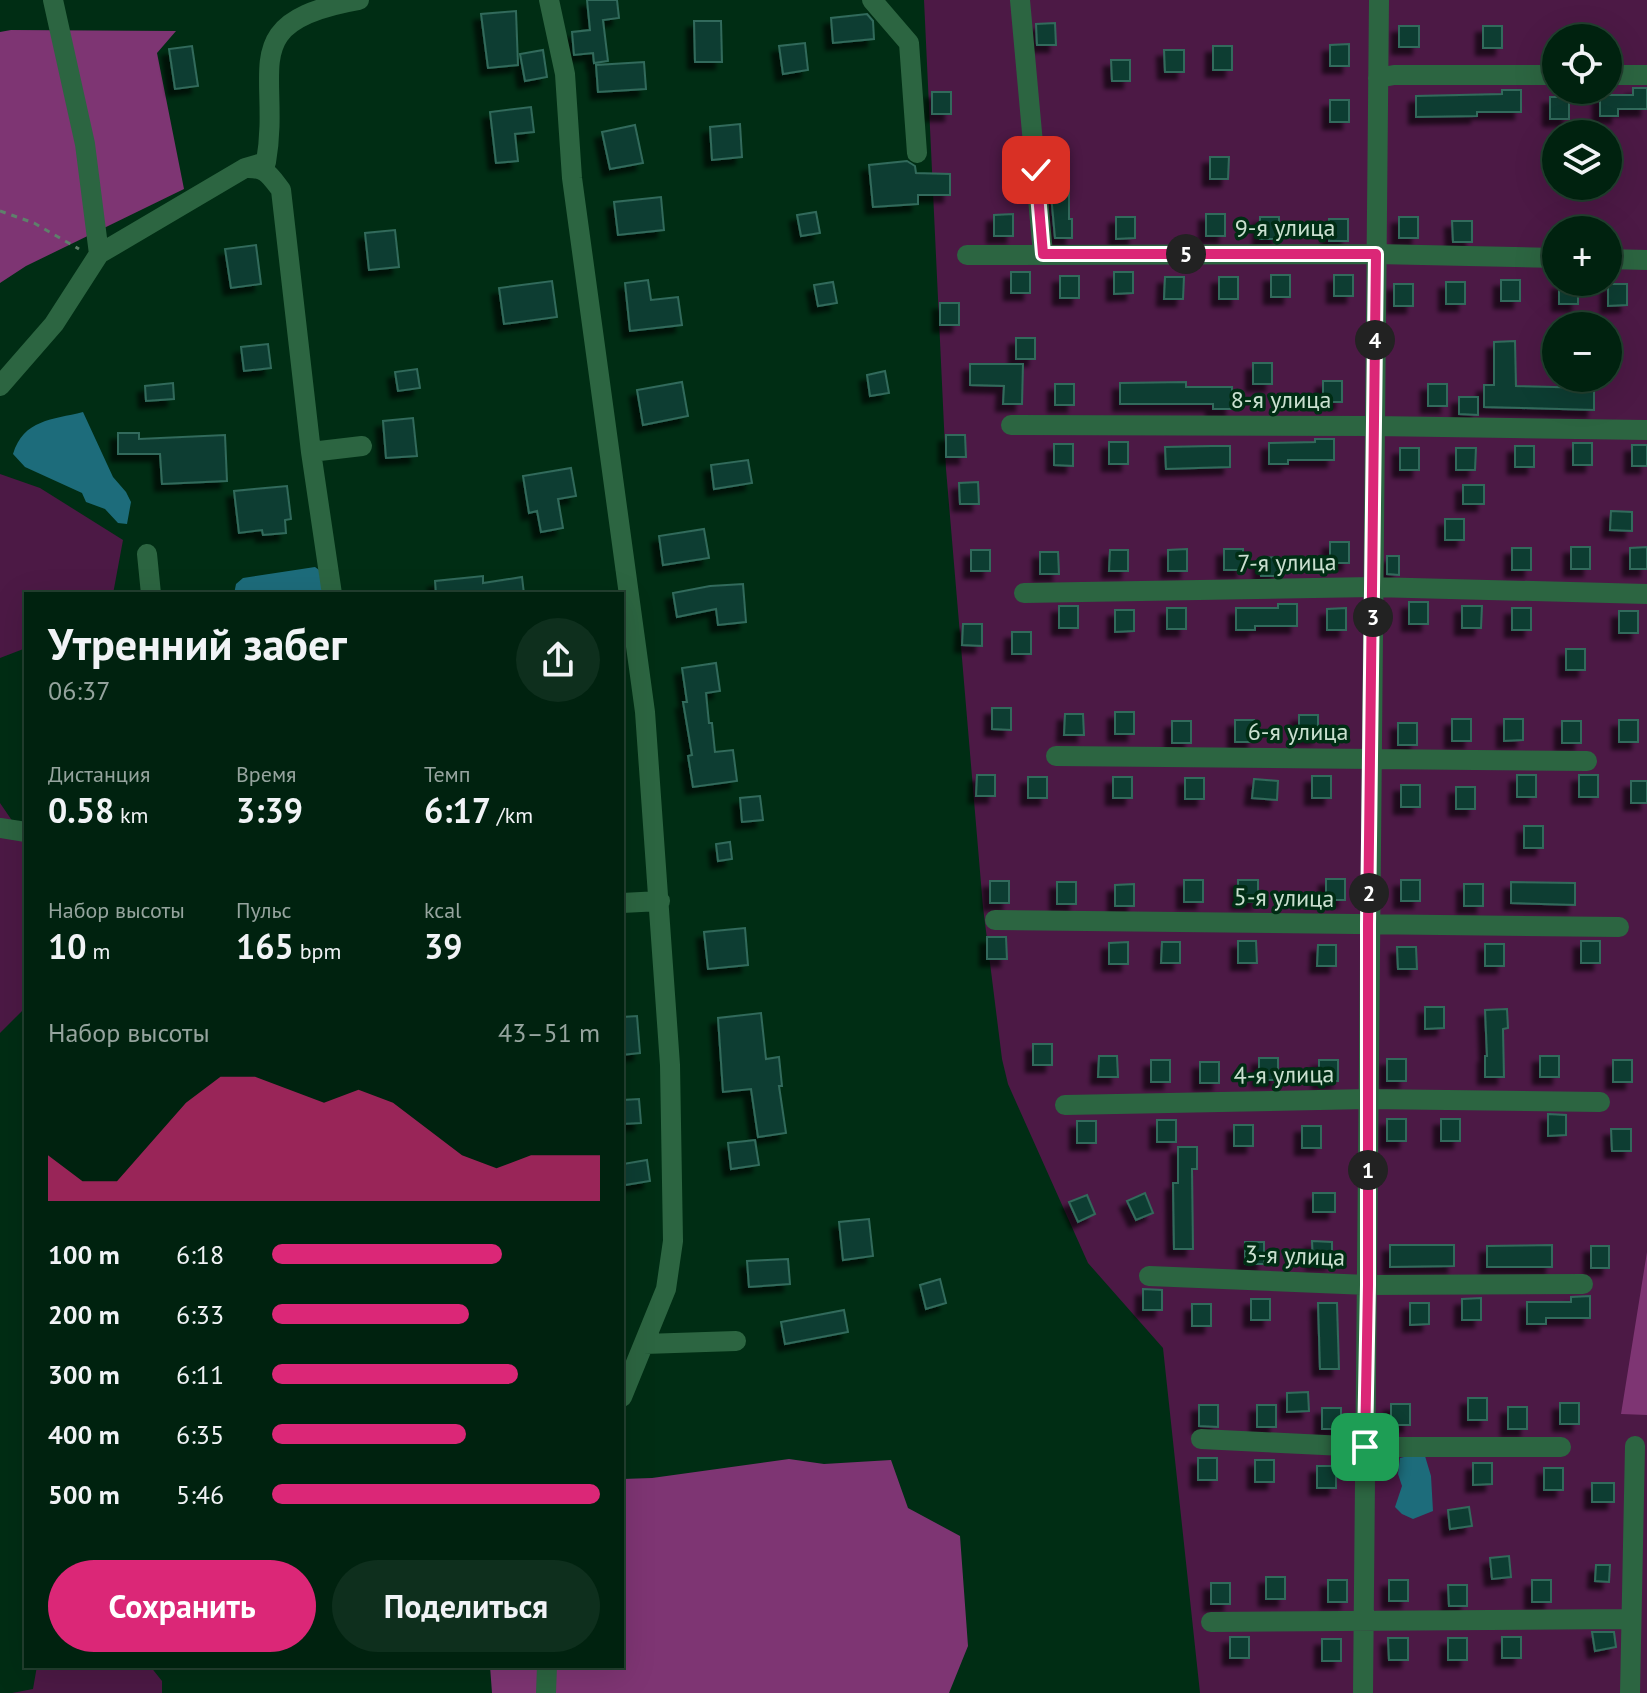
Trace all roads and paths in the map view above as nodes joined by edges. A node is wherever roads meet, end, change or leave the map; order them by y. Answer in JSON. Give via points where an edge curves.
{"nodes":[{"id":1,"x":53,"y":0,"type":"edge"},
{"id":2,"x":359,"y":0,"type":"edge"},
{"id":3,"x":549,"y":0,"type":"edge"},
{"id":4,"x":872,"y":0,"type":"edge"},
{"id":5,"x":1020,"y":0,"type":"edge"},
{"id":6,"x":1379,"y":0,"type":"edge"},
{"id":7,"x":1542,"y":75,"type":"edge"},
{"id":8,"x":1622,"y":75,"type":"edge"},
{"id":9,"x":1647,"y":75,"type":"edge"},
{"id":10,"x":1378,"y":78,"type":"junction"},
{"id":11,"x":917,"y":153,"type":"dead end"},
{"id":12,"x":245,"y":168,"type":"junction"},
{"id":13,"x":0,"y":211,"type":"edge"},
{"id":14,"x":1043,"y":254,"type":"junction"},
{"id":15,"x":1376,"y":254,"type":"junction"},
{"id":16,"x":967,"y":255,"type":"dead end"},
{"id":17,"x":1542,"y":258,"type":"edge"},
{"id":18,"x":96,"y":259,"type":"junction"},
{"id":19,"x":1622,"y":259,"type":"edge"},
{"id":20,"x":1647,"y":260,"type":"edge"},
{"id":21,"x":0,"y":386,"type":"edge"},
{"id":22,"x":1011,"y":425,"type":"dead end"},
{"id":23,"x":1375,"y":426,"type":"junction"},
{"id":24,"x":1647,"y":430,"type":"edge"},
{"id":25,"x":362,"y":446,"type":"dead end"},
{"id":26,"x":311,"y":452,"type":"junction"},
{"id":27,"x":147,"y":554,"type":"dead end"},
{"id":28,"x":1373,"y":587,"type":"junction"},
{"id":29,"x":151,"y":592,"type":"edge"},
{"id":30,"x":332,"y":592,"type":"edge"},
{"id":31,"x":1024,"y":593,"type":"dead end"},
{"id":32,"x":1647,"y":594,"type":"edge"},
{"id":33,"x":1056,"y":756,"type":"dead end"},
{"id":34,"x":1371,"y":759,"type":"junction"},
{"id":35,"x":1587,"y":761,"type":"dead end"},
{"id":36,"x":0,"y":828,"type":"edge"},
{"id":37,"x":24,"y":832,"type":"edge"},
{"id":38,"x":660,"y":901,"type":"junction"},
{"id":39,"x":624,"y":903,"type":"edge"},
{"id":40,"x":995,"y":920,"type":"dead end"},
{"id":41,"x":1368,"y":925,"type":"junction"},
{"id":42,"x":1619,"y":927,"type":"dead end"},
{"id":43,"x":1368,"y":1099,"type":"junction"},
{"id":44,"x":1600,"y":1102,"type":"dead end"},
{"id":45,"x":1065,"y":1105,"type":"dead end"},
{"id":46,"x":1149,"y":1276,"type":"dead end"},
{"id":47,"x":1583,"y":1284,"type":"dead end"},
{"id":48,"x":1368,"y":1285,"type":"junction"},
{"id":49,"x":736,"y":1341,"type":"dead end"},
{"id":50,"x":644,"y":1344,"type":"junction"},
{"id":51,"x":624,"y":1392,"type":"edge"},
{"id":52,"x":1201,"y":1439,"type":"dead end"},
{"id":53,"x":1635,"y":1446,"type":"dead end"},
{"id":54,"x":1365,"y":1447,"type":"junction"},
{"id":55,"x":1561,"y":1447,"type":"dead end"},
{"id":56,"x":1629,"y":1619,"type":"junction"},
{"id":57,"x":1211,"y":1622,"type":"dead end"},
{"id":58,"x":1364,"y":1622,"type":"junction"},
{"id":59,"x":547,"y":1668,"type":"edge"},
{"id":60,"x":546,"y":1693,"type":"edge"},
{"id":61,"x":1363,"y":1693,"type":"edge"},
{"id":62,"x":1630,"y":1693,"type":"edge"}],
"edges":[{"from":1,"to":18,"type":"street","via":[[85,144]]},
{"from":2,"to":12,"type":"street","via":[[297,17],[276,36],[269,61],[271,134],[266,162]]},
{"from":3,"to":38,"type":"street","via":[[565,74],[572,178],[645,712]]},
{"from":4,"to":11,"type":"street","via":[[909,43]]},
{"from":5,"to":14,"type":"street"},
{"from":6,"to":10,"type":"street"},
{"from":7,"to":10,"type":"street"},
{"from":8,"to":9,"type":"street"},
{"from":10,"to":15,"type":"street"},
{"from":12,"to":18,"type":"street"},
{"from":12,"to":26,"type":"street","via":[[258,167],[281,190]]},
{"from":13,"to":18,"type":"path","via":[[34,223]]},
{"from":14,"to":15,"type":"street","name":"9-я улица"},
{"from":14,"to":16,"type":"street","name":"9-я улица"},
{"from":15,"to":17,"type":"street","name":"9-я улица"},
{"from":15,"to":23,"type":"street"},
{"from":18,"to":21,"type":"street","via":[[54,324]]},
{"from":19,"to":20,"type":"street"},
{"from":22,"to":23,"type":"street","name":"8-я улица"},
{"from":23,"to":24,"type":"street","name":"8-я улица"},
{"from":23,"to":28,"type":"street"},
{"from":25,"to":26,"type":"street"},
{"from":26,"to":30,"type":"street"},
{"from":27,"to":29,"type":"street"},
{"from":28,"to":31,"type":"street","name":"7-я улица"},
{"from":28,"to":32,"type":"street","name":"7-я улица"},
{"from":28,"to":34,"type":"street"},
{"from":33,"to":34,"type":"street","name":"6-я улица"},
{"from":34,"to":35,"type":"street","name":"6-я улица"},
{"from":34,"to":41,"type":"street"},
{"from":36,"to":37,"type":"street"},
{"from":38,"to":39,"type":"street"},
{"from":38,"to":50,"type":"street","via":[[673,1241],[666,1289]]},
{"from":40,"to":41,"type":"street","name":"5-я улица"},
{"from":41,"to":42,"type":"street","name":"5-я улица"},
{"from":41,"to":43,"type":"street"},
{"from":43,"to":44,"type":"street","name":"4-я улица"},
{"from":43,"to":45,"type":"street","name":"4-я улица"},
{"from":43,"to":48,"type":"street"},
{"from":46,"to":48,"type":"street","name":"3-я улица"},
{"from":47,"to":48,"type":"street","name":"3-я улица"},
{"from":48,"to":54,"type":"street"},
{"from":49,"to":50,"type":"street"},
{"from":50,"to":51,"type":"street"},
{"from":52,"to":54,"type":"street"},
{"from":53,"to":56,"type":"street"},
{"from":54,"to":55,"type":"street"},
{"from":54,"to":58,"type":"street"},
{"from":56,"to":58,"type":"street"},
{"from":56,"to":62,"type":"street"},
{"from":57,"to":58,"type":"street"},
{"from":58,"to":61,"type":"street"},
{"from":59,"to":60,"type":"street"}]}
